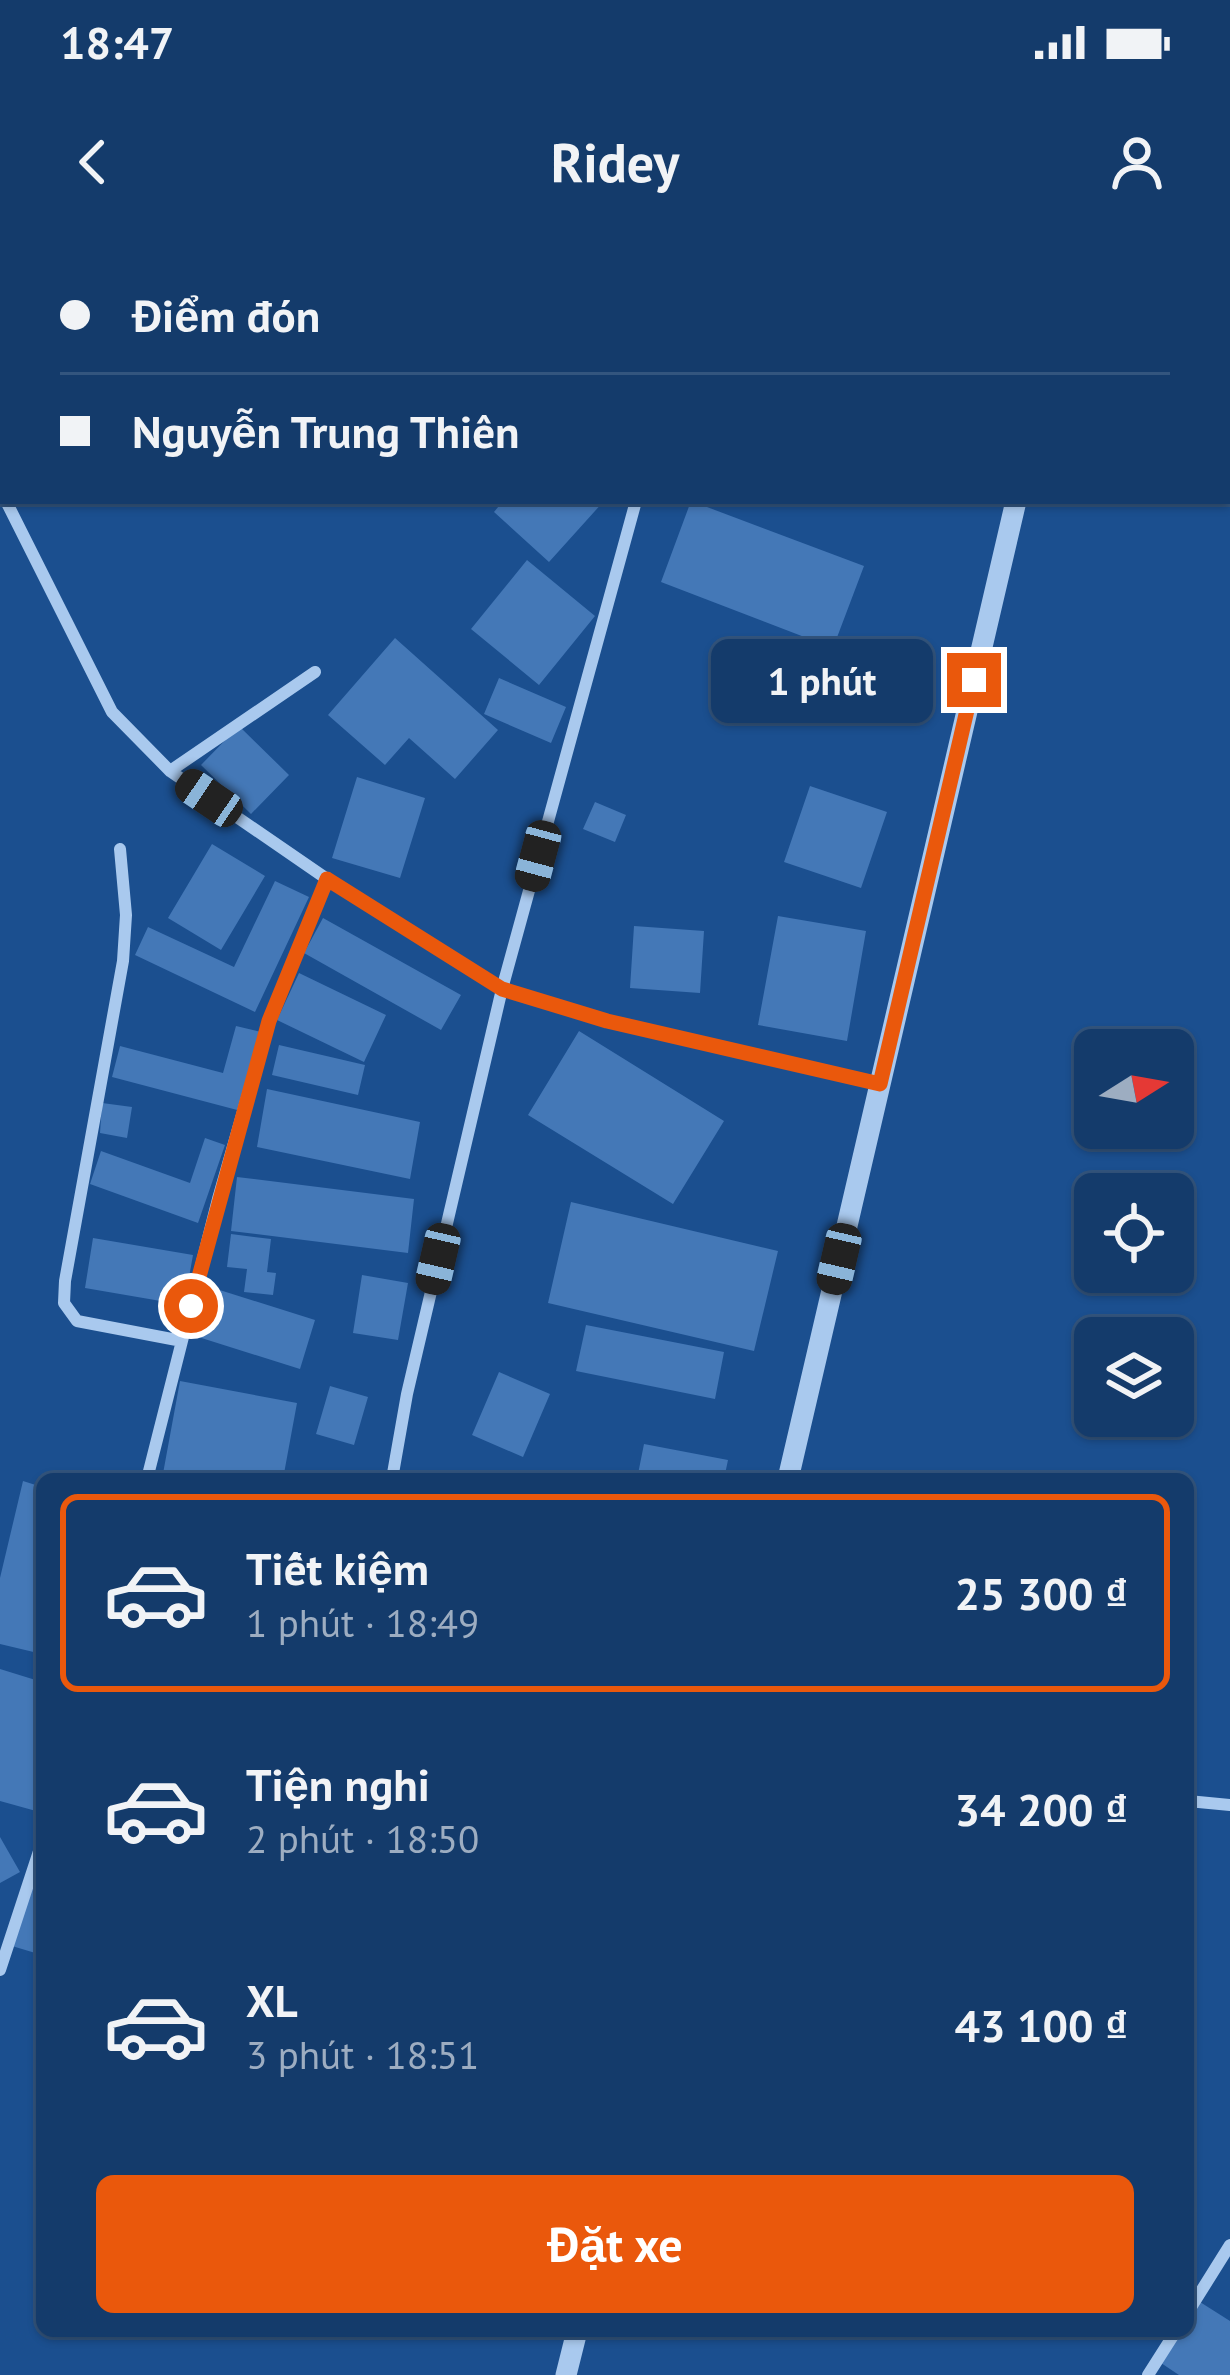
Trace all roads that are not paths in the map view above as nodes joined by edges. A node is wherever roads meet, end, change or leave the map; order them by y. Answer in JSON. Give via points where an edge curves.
{"nodes":[{"id":1,"x":8,"y":504,"type":"edge"},
{"id":2,"x":635,"y":504,"type":"edge"},
{"id":3,"x":1015,"y":504,"type":"edge"},
{"id":4,"x":315,"y":672,"type":"dead end"},
{"id":5,"x":170,"y":771,"type":"junction"},
{"id":6,"x":120,"y":849,"type":"dead end"},
{"id":7,"x":327,"y":879,"type":"junction"},
{"id":8,"x":502,"y":989,"type":"junction"},
{"id":9,"x":880,"y":1084,"type":"junction"},
{"id":10,"x":182,"y":1341,"type":"junction"},
{"id":11,"x":149,"y":1473,"type":"edge"},
{"id":12,"x":393,"y":1473,"type":"edge"},
{"id":13,"x":789,"y":1473,"type":"edge"},
{"id":14,"x":1194,"y":1801,"type":"edge"},
{"id":15,"x":1230,"y":1804,"type":"edge"},
{"id":16,"x":36,"y":1860,"type":"edge"},
{"id":17,"x":0,"y":1970,"type":"edge"},
{"id":18,"x":1230,"y":2245,"type":"edge"},
{"id":19,"x":1194,"y":2302,"type":"edge"},
{"id":20,"x":576,"y":2337,"type":"edge"},
{"id":21,"x":1172,"y":2337,"type":"edge"},
{"id":22,"x":566,"y":2375,"type":"edge"},
{"id":23,"x":1148,"y":2375,"type":"edge"}],
"edges":[{"from":1,"to":5,"type":"street","via":[[112,712]]},
{"from":2,"to":8,"type":"street"},
{"from":3,"to":9,"type":"street"},
{"from":4,"to":5,"type":"street"},
{"from":5,"to":7,"type":"street"},
{"from":6,"to":10,"type":"street","via":[[123,962],[64,1304],[84,1324]]},
{"from":7,"to":8,"type":"street"},
{"from":7,"to":10,"type":"street","via":[[269,1021]]},
{"from":8,"to":9,"type":"street"},
{"from":8,"to":12,"type":"street"},
{"from":9,"to":13,"type":"street"},
{"from":10,"to":11,"type":"street"},
{"from":14,"to":15,"type":"street"},
{"from":16,"to":17,"type":"street"},
{"from":18,"to":19,"type":"street"},
{"from":20,"to":22,"type":"street"},
{"from":21,"to":23,"type":"street"}]}
